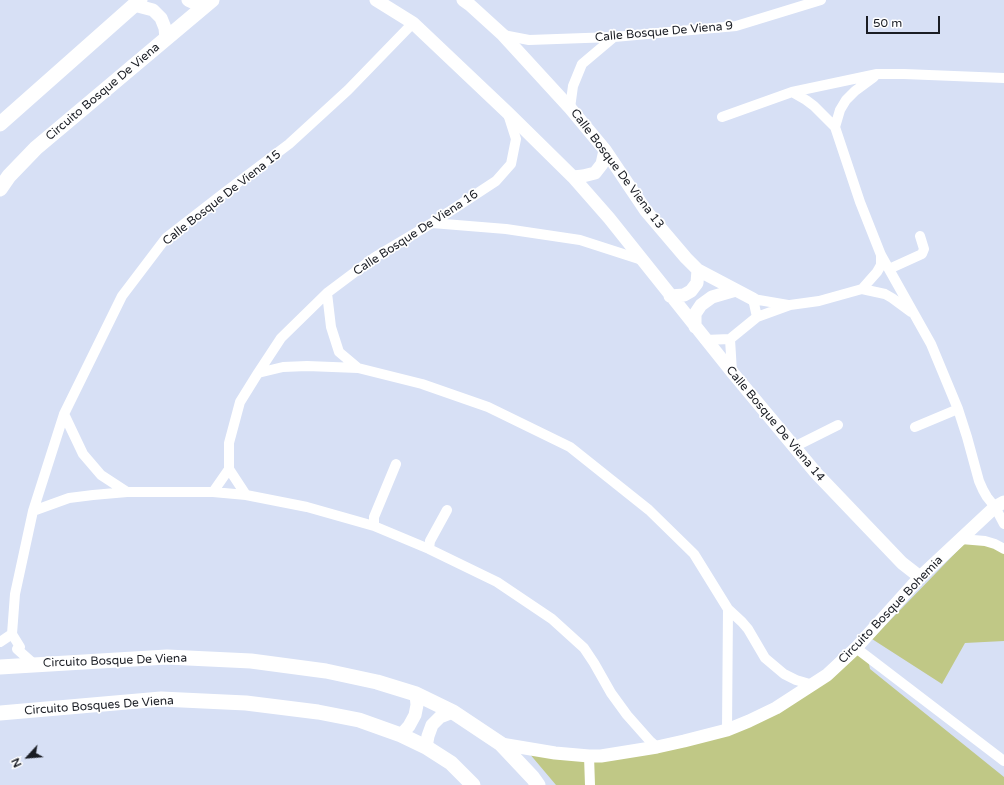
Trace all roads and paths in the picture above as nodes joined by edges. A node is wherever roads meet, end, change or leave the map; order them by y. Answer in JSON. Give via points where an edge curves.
{"nodes":[{"id":1,"x":188,"y":0,"type":"edge"},
{"id":2,"x":376,"y":0,"type":"edge"},
{"id":3,"x":821,"y":0,"type":"edge"},
{"id":4,"x":137,"y":2,"type":"edge"},
{"id":5,"x":467,"y":2,"type":"edge"},
{"id":6,"x":207,"y":3,"type":"edge"},
{"id":7,"x":413,"y":23,"type":"junction"},
{"id":8,"x":503,"y":36,"type":"junction"},
{"id":9,"x":614,"y":37,"type":"junction"},
{"id":10,"x":166,"y":39,"type":"junction"},
{"id":11,"x":877,"y":74,"type":"junction"},
{"id":12,"x":1003,"y":79,"type":"edge"},
{"id":13,"x":792,"y":92,"type":"junction"},
{"id":14,"x":570,"y":108,"type":"junction"},
{"id":15,"x":508,"y":112,"type":"junction"},
{"id":16,"x":722,"y":117,"type":"dead end"},
{"id":17,"x":0,"y":124,"type":"edge"},
{"id":18,"x":835,"y":127,"type":"junction"},
{"id":19,"x":605,"y":150,"type":"junction"},
{"id":20,"x":573,"y":177,"type":"junction"},
{"id":21,"x":0,"y":189,"type":"edge"},
{"id":22,"x":432,"y":223,"type":"junction"},
{"id":23,"x":920,"y":236,"type":"dead end"},
{"id":24,"x":881,"y":255,"type":"junction"},
{"id":25,"x":642,"y":260,"type":"junction"},
{"id":26,"x":889,"y":269,"type":"junction"},
{"id":27,"x":698,"y":270,"type":"junction"},
{"id":28,"x":862,"y":289,"type":"junction"},
{"id":29,"x":736,"y":290,"type":"junction"},
{"id":30,"x":327,"y":293,"type":"junction"},
{"id":31,"x":670,"y":296,"type":"junction"},
{"id":32,"x":753,"y":299,"type":"junction"},
{"id":33,"x":790,"y":305,"type":"junction"},
{"id":34,"x":915,"y":314,"type":"junction"},
{"id":35,"x":757,"y":317,"type":"junction"},
{"id":36,"x":695,"y":327,"type":"junction"},
{"id":37,"x":730,"y":338,"type":"junction"},
{"id":38,"x":705,"y":340,"type":"junction"},
{"id":39,"x":358,"y":368,"type":"junction"},
{"id":40,"x":732,"y":372,"type":"junction"},
{"id":41,"x":258,"y":373,"type":"junction"},
{"id":42,"x":958,"y":409,"type":"junction"},
{"id":43,"x":64,"y":414,"type":"junction"},
{"id":44,"x":838,"y":425,"type":"dead end"},
{"id":45,"x":915,"y":427,"type":"dead end"},
{"id":46,"x":794,"y":447,"type":"junction"},
{"id":47,"x":396,"y":464,"type":"dead end"},
{"id":48,"x":229,"y":469,"type":"junction"},
{"id":49,"x":127,"y":492,"type":"junction"},
{"id":50,"x":213,"y":492,"type":"junction"},
{"id":51,"x":246,"y":495,"type":"junction"},
{"id":52,"x":1000,"y":504,"type":"edge"},
{"id":53,"x":447,"y":510,"type":"dead end"},
{"id":54,"x":33,"y":511,"type":"junction"},
{"id":55,"x":1004,"y":524,"type":"edge"},
{"id":56,"x":374,"y":526,"type":"junction"},
{"id":57,"x":961,"y":539,"type":"junction"},
{"id":58,"x":429,"y":549,"type":"junction"},
{"id":59,"x":1004,"y":549,"type":"edge"},
{"id":60,"x":920,"y":577,"type":"junction"},
{"id":61,"x":728,"y":609,"type":"junction"},
{"id":62,"x":12,"y":634,"type":"junction"},
{"id":63,"x":0,"y":642,"type":"edge"},
{"id":64,"x":856,"y":648,"type":"junction"},
{"id":65,"x":35,"y":665,"type":"junction"},
{"id":66,"x":0,"y":667,"type":"edge"},
{"id":67,"x":813,"y":685,"type":"junction"},
{"id":68,"x":416,"y":694,"type":"junction"},
{"id":69,"x":452,"y":712,"type":"junction"},
{"id":70,"x":0,"y":713,"type":"edge"},
{"id":71,"x":727,"y":730,"type":"junction"},
{"id":72,"x":401,"y":735,"type":"junction"},
{"id":73,"x":501,"y":744,"type":"junction"},
{"id":74,"x":426,"y":747,"type":"junction"},
{"id":75,"x":657,"y":747,"type":"junction"},
{"id":76,"x":589,"y":756,"type":"junction"},
{"id":77,"x":1004,"y":761,"type":"edge"},
{"id":78,"x":474,"y":785,"type":"edge"},
{"id":79,"x":538,"y":785,"type":"edge"},
{"id":80,"x":590,"y":785,"type":"edge"}],
"edges":[{"from":1,"to":6,"type":"street"},
{"from":2,"to":7,"type":"street"},
{"from":3,"to":9,"type":"street","name":"Calle Bosque De Viena 9","via":[[736,26]]},
{"from":4,"to":10,"type":"street","via":[[161,18]]},
{"from":4,"to":17,"type":"main road"},
{"from":5,"to":8,"type":"street","name":"Calle Bosque De Viena 13"},
{"from":6,"to":10,"type":"main road","name":"Circuito Bosque De Viena"},
{"from":7,"to":15,"type":"street"},
{"from":7,"to":43,"type":"street","name":"Calle Bosque De Viena 15","via":[[348,90],[289,144],[166,238],[122,296]]},
{"from":8,"to":9,"type":"street","name":"Calle Bosque De Viena 9","via":[[529,40]]},
{"from":8,"to":14,"type":"street","name":"Calle Bosque De Viena 13"},
{"from":9,"to":14,"type":"street","via":[[582,64],[573,86]]},
{"from":10,"to":21,"type":"main road","name":"Circuito Bosque De Viena","via":[[36,148]]},
{"from":11,"to":12,"type":"street"},
{"from":11,"to":13,"type":"street"},
{"from":11,"to":18,"type":"street","via":[[846,100]]},
{"from":13,"to":16,"type":"street"},
{"from":13,"to":18,"type":"street","via":[[814,106]]},
{"from":14,"to":19,"type":"street","name":"Calle Bosque De Viena 13"},
{"from":15,"to":20,"type":"street"},
{"from":15,"to":22,"type":"street","name":"Calle Bosque De Viena 16","via":[[516,139],[511,164],[496,181]]},
{"from":18,"to":24,"type":"street"},
{"from":19,"to":20,"type":"street","via":[[602,164],[595,173]]},
{"from":19,"to":27,"type":"street","name":"Calle Bosque De Viena 13","via":[[646,211]]},
{"from":20,"to":25,"type":"street"},
{"from":22,"to":25,"type":"street","via":[[506,229],[580,240]]},
{"from":22,"to":30,"type":"street","name":"Calle Bosque De Viena 16","via":[[375,257]]},
{"from":23,"to":26,"type":"street","via":[[924,249],[922,254]]},
{"from":24,"to":26,"type":"street"},
{"from":24,"to":28,"type":"street","via":[[881,265]]},
{"from":25,"to":31,"type":"street","name":"Calle Bosque De Viena 14"},
{"from":26,"to":34,"type":"street"},
{"from":27,"to":29,"type":"street","name":"Calle Bosque De Viena 13"},
{"from":27,"to":31,"type":"street","via":[[697,283],[691,291],[684,295]]},
{"from":28,"to":33,"type":"street","via":[[819,301]]},
{"from":28,"to":34,"type":"street","via":[[885,294]]},
{"from":29,"to":32,"type":"street","name":"Calle Bosque De Viena 13"},
{"from":29,"to":36,"type":"street","via":[[712,297],[701,305],[695,314]]},
{"from":30,"to":39,"type":"street","via":[[331,327],[339,352]]},
{"from":30,"to":41,"type":"street","name":"Calle Bosque De Viena 16","via":[[281,338]]},
{"from":31,"to":36,"type":"street","name":"Calle Bosque De Viena 14"},
{"from":32,"to":33,"type":"street","name":"Calle Bosque De Viena 13"},
{"from":32,"to":35,"type":"street"},
{"from":33,"to":35,"type":"street"},
{"from":34,"to":42,"type":"street","via":[[931,344]]},
{"from":35,"to":37,"type":"street"},
{"from":36,"to":38,"type":"street","name":"Calle Bosque De Viena 14"},
{"from":37,"to":38,"type":"street"},
{"from":37,"to":40,"type":"street"},
{"from":38,"to":40,"type":"street","name":"Calle Bosque De Viena 14"},
{"from":39,"to":41,"type":"street","via":[[283,367]]},
{"from":39,"to":61,"type":"street","via":[[422,384],[488,406],[570,448],[649,510],[694,554]]},
{"from":40,"to":46,"type":"street","name":"Calle Bosque De Viena 14"},
{"from":41,"to":48,"type":"street","name":"Calle Bosque De Viena 16","via":[[240,402],[229,443]]},
{"from":42,"to":45,"type":"street"},
{"from":42,"to":52,"type":"street","via":[[979,481],[987,497]]},
{"from":43,"to":49,"type":"street","via":[[83,454],[101,475]]},
{"from":43,"to":54,"type":"street","name":"Calle Bosque De Viena 15"},
{"from":44,"to":46,"type":"street"},
{"from":46,"to":60,"type":"street","name":"Calle Bosque De Viena 14","via":[[902,563]]},
{"from":47,"to":56,"type":"street","via":[[374,518]]},
{"from":48,"to":50,"type":"street"},
{"from":48,"to":51,"type":"street"},
{"from":49,"to":50,"type":"street"},
{"from":49,"to":54,"type":"street","via":[[69,498]]},
{"from":50,"to":51,"type":"street"},
{"from":51,"to":56,"type":"street","via":[[307,507]]},
{"from":52,"to":55,"type":"street"},
{"from":52,"to":57,"type":"street","name":"Circuito Bosque Bohemia"},
{"from":53,"to":58,"type":"street","via":[[430,541]]},
{"from":54,"to":62,"type":"street","name":"Calle Bosque De Viena 15","via":[[15,594]]},
{"from":56,"to":58,"type":"street"},
{"from":57,"to":59,"type":"street","via":[[985,541]]},
{"from":57,"to":60,"type":"street","name":"Circuito Bosque Bohemia"},
{"from":58,"to":75,"type":"street","via":[[497,582],[552,619],[584,648],[627,715]]},
{"from":60,"to":64,"type":"street","name":"Circuito Bosque Bohemia"},
{"from":61,"to":67,"type":"street","via":[[748,629],[765,658],[784,674]]},
{"from":61,"to":71,"type":"street"},
{"from":62,"to":63,"type":"street"},
{"from":62,"to":65,"type":"street","name":"Calle Bosque De Viena 15","via":[[20,647],[17,649]]},
{"from":64,"to":67,"type":"street","name":"Circuito Bosque Bohemia"},
{"from":64,"to":77,"type":"street"},
{"from":65,"to":66,"type":"main road","name":"Circuito Bosque De Viena"},
{"from":65,"to":68,"type":"main road","name":"Circuito Bosque De Viena","via":[[167,657],[251,661],[326,671]]},
{"from":67,"to":71,"type":"street","name":"Circuito Bosque Bohemia","via":[[776,708]]},
{"from":68,"to":69,"type":"main road","name":"Circuito Bosque De Viena"},
{"from":68,"to":72,"type":"street","via":[[415,715]]},
{"from":69,"to":73,"type":"main road","name":"Circuito Bosque De Viena"},
{"from":69,"to":74,"type":"street","via":[[440,717],[432,725]]},
{"from":70,"to":72,"type":"main road","name":"Circuito Bosques De Viena","via":[[160,699],[246,703],[359,720]]},
{"from":71,"to":75,"type":"street","name":"Circuito Bosque Bohemia"},
{"from":72,"to":74,"type":"main road","name":"Circuito Bosques De Viena"},
{"from":73,"to":76,"type":"street","name":"Circuito Bosque Bohemia"},
{"from":73,"to":79,"type":"main road","name":"Circuito Bosque De Viena"},
{"from":74,"to":78,"type":"main road","name":"Circuito Bosques De Viena","via":[[451,763]]},
{"from":75,"to":76,"type":"street","name":"Circuito Bosque Bohemia"},
{"from":76,"to":80,"type":"street"}]}
